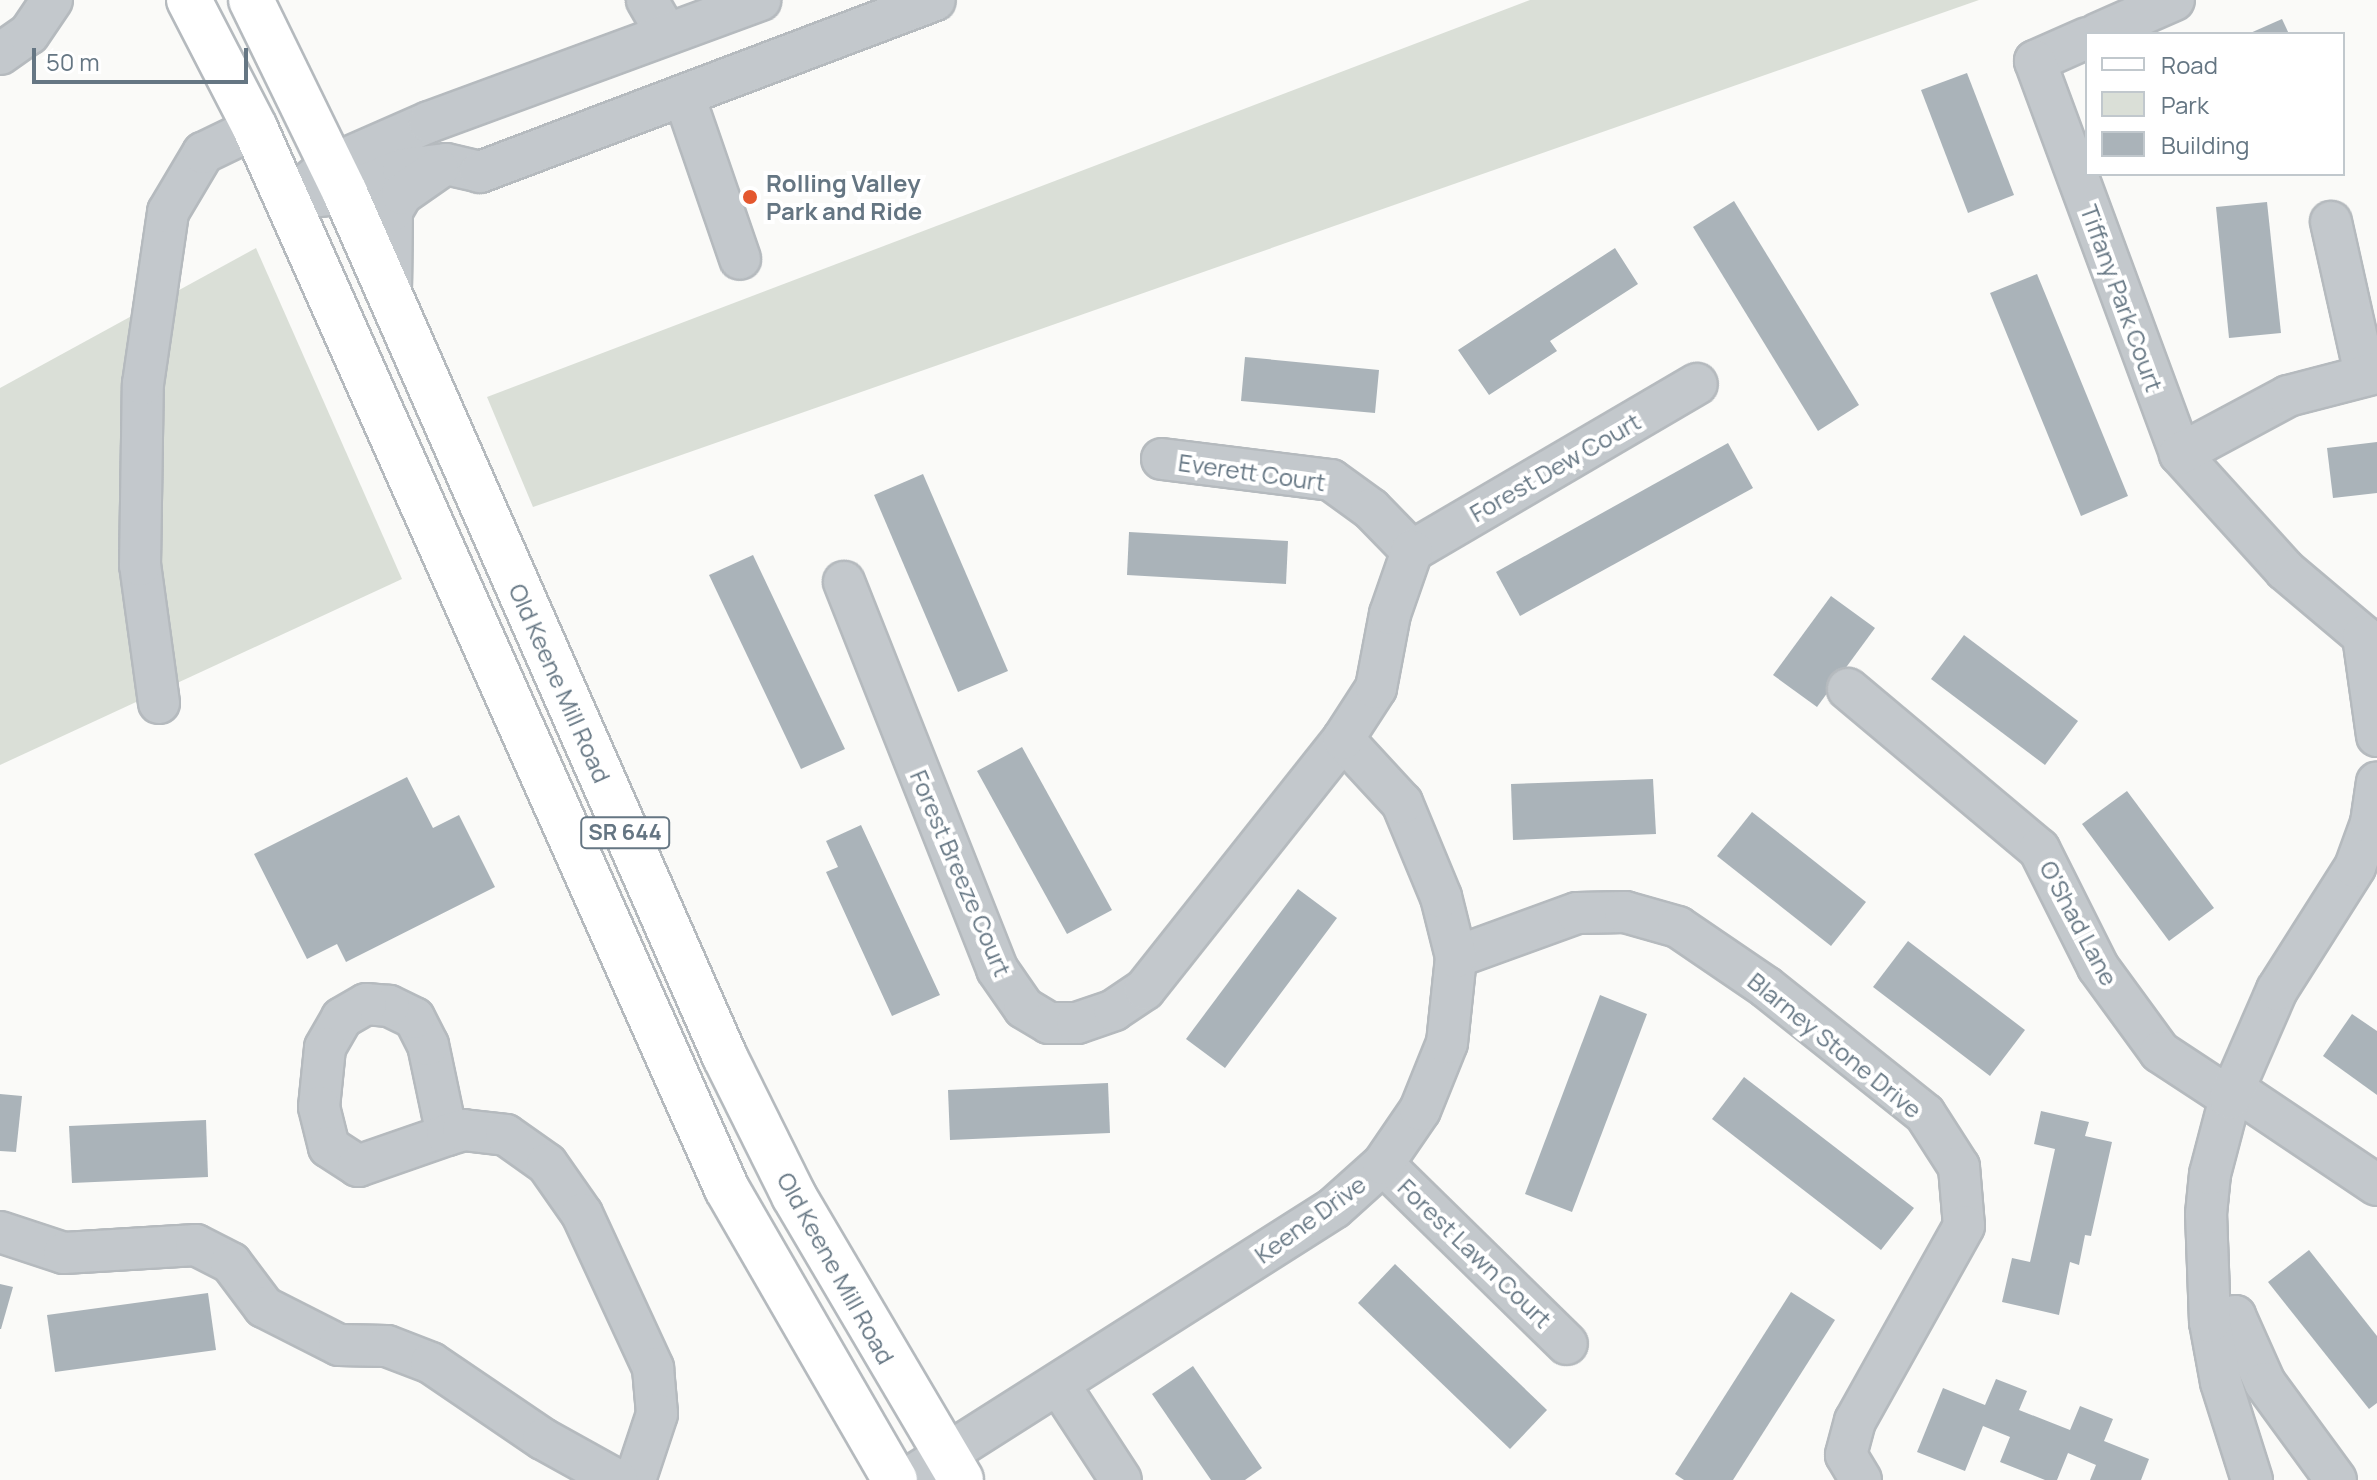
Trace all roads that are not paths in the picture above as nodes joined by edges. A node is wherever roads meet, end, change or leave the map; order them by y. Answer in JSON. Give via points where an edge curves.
{"nodes":[{"id":1,"x":52,"y":0,"type":"edge"},
{"id":2,"x":189,"y":0,"type":"edge"},
{"id":3,"x":251,"y":0,"type":"edge"},
{"id":4,"x":760,"y":0,"type":"edge"},
{"id":5,"x":935,"y":0,"type":"edge"},
{"id":6,"x":2174,"y":0,"type":"edge"},
{"id":7,"x":657,"y":17,"type":"edge"},
{"id":8,"x":2102,"y":32,"type":"edge"},
{"id":9,"x":2085,"y":39,"type":"edge"},
{"id":10,"x":0,"y":54,"type":"edge"},
{"id":11,"x":684,"y":96,"type":"junction"},
{"id":12,"x":255,"y":128,"type":"junction"},
{"id":13,"x":446,"y":164,"type":"junction"},
{"id":14,"x":338,"y":179,"type":"junction"},
{"id":15,"x":287,"y":200,"type":"junction"},
{"id":16,"x":2331,"y":222,"type":"dead end"},
{"id":17,"x":740,"y":259,"type":"dead end"},
{"id":18,"x":391,"y":299,"type":"junction"},
{"id":19,"x":2371,"y":374,"type":"edge"},
{"id":20,"x":1697,"y":384,"type":"dead end"},
{"id":21,"x":2180,"y":454,"type":"junction"},
{"id":22,"x":1162,"y":459,"type":"dead end"},
{"id":23,"x":1412,"y":551,"type":"junction"},
{"id":24,"x":844,"y":582,"type":"dead end"},
{"id":25,"x":2370,"y":636,"type":"edge"},
{"id":26,"x":1848,"y":689,"type":"dead end"},
{"id":27,"x":159,"y":703,"type":"dead end"},
{"id":28,"x":2377,"y":736,"type":"edge"},
{"id":29,"x":1343,"y":739,"type":"junction"},
{"id":30,"x":2377,"y":782,"type":"edge"},
{"id":31,"x":1456,"y":957,"type":"junction"},
{"id":32,"x":2232,"y":1094,"type":"junction"},
{"id":33,"x":447,"y":1135,"type":"dead end"},
{"id":34,"x":1383,"y":1164,"type":"junction"},
{"id":35,"x":2377,"y":1185,"type":"edge"},
{"id":36,"x":0,"y":1232,"type":"edge"},
{"id":37,"x":2210,"y":1322,"type":"junction"},
{"id":38,"x":1567,"y":1344,"type":"dead end"},
{"id":39,"x":1059,"y":1385,"type":"junction"},
{"id":40,"x":952,"y":1467,"type":"edge"},
{"id":41,"x":617,"y":1480,"type":"edge"},
{"id":42,"x":635,"y":1480,"type":"edge"},
{"id":43,"x":895,"y":1480,"type":"edge"},
{"id":44,"x":906,"y":1480,"type":"edge"},
{"id":45,"x":1121,"y":1480,"type":"edge"},
{"id":46,"x":1861,"y":1480,"type":"edge"},
{"id":47,"x":2252,"y":1480,"type":"edge"},
{"id":48,"x":2336,"y":1480,"type":"edge"}],
"edges":[{"from":1,"to":10,"type":"street","via":[[29,34]]},
{"from":2,"to":12,"type":"main road","number":"SR 644"},
{"from":3,"to":14,"type":"main road","name":"Old Keene Mill Road","number":"SR 644"},
{"from":4,"to":7,"type":"street"},
{"from":5,"to":11,"type":"street"},
{"from":6,"to":8,"type":"street"},
{"from":7,"to":14,"type":"street","via":[[429,122]]},
{"from":9,"to":21,"type":"street","name":"Tiffany Park Court","via":[[2035,61]]},
{"from":11,"to":13,"type":"street","via":[[480,172]]},
{"from":11,"to":17,"type":"street"},
{"from":12,"to":15,"type":"main road","number":"SR 644"},
{"from":12,"to":27,"type":"street","via":[[203,153],[168,212],[143,384],[140,550]]},
{"from":13,"to":14,"type":"street"},
{"from":13,"to":18,"type":"street","via":[[418,179],[392,211]]},
{"from":14,"to":15,"type":"street"},
{"from":14,"to":18,"type":"main road","name":"Old Keene Mill Road","number":"SR 644"},
{"from":15,"to":43,"type":"main road","number":"SR 644","via":[[727,1189]]},
{"from":16,"to":19,"type":"street"},
{"from":18,"to":40,"type":"main road","name":"Old Keene Mill Road","number":"SR 644","via":[[725,1057],[794,1196]]},
{"from":19,"to":21,"type":"street","via":[[2288,396]]},
{"from":20,"to":23,"type":"street","name":"Forest Dew Court"},
{"from":21,"to":25,"type":"street","name":"Tiffany Park Court","via":[[2285,570]]},
{"from":22,"to":23,"type":"street","name":"Everett Court","via":[[1331,480],[1371,509]]},
{"from":23,"to":29,"type":"street","via":[[1390,614],[1376,688]]},
{"from":24,"to":29,"type":"street","name":"Forest Breeze Court","via":[[997,969],[1024,1008],[1049,1023],[1077,1023],[1114,1010],[1145,989]]},
{"from":25,"to":28,"type":"street"},
{"from":26,"to":32,"type":"street","name":"O'Shad Lane","via":[[2039,849],[2098,967],[2160,1052]]},
{"from":29,"to":31,"type":"street","name":"Keene Drive","via":[[1402,803],[1441,897]]},
{"from":30,"to":32,"type":"street","via":[[2371,823],[2344,890],[2277,990]]},
{"from":31,"to":34,"type":"street","name":"Keene Drive","via":[[1452,1017],[1432,1087]]},
{"from":31,"to":46,"type":"street","name":"Blarney Stone Drive","via":[[1577,913],[1625,912],[1678,927],[1766,987],[1925,1114],[1959,1167],[1964,1226],[1855,1421],[1846,1455]]},
{"from":32,"to":35,"type":"street","name":"O'Shad Lane"},
{"from":32,"to":37,"type":"street","via":[[2206,1214]]},
{"from":33,"to":42,"type":"street","via":[[463,1130],[506,1135],[547,1164],[582,1214],[653,1368],[657,1414]]},
{"from":34,"to":38,"type":"street","name":"Forest Lawn Court"},
{"from":34,"to":39,"type":"street","name":"Keene Drive","via":[[1334,1208]]},
{"from":36,"to":41,"type":"street","via":[[64,1253],[196,1245],[231,1263],[264,1307],[339,1345],[387,1346],[431,1363],[543,1439]]},
{"from":37,"to":47,"type":"street","via":[[2221,1382]]},
{"from":37,"to":48,"type":"street","via":[[2235,1316],[2265,1383]]},
{"from":39,"to":40,"type":"street","name":"Keene Drive"},
{"from":39,"to":45,"type":"street"},
{"from":40,"to":44,"type":"street","name":"Keene Drive"}]}
